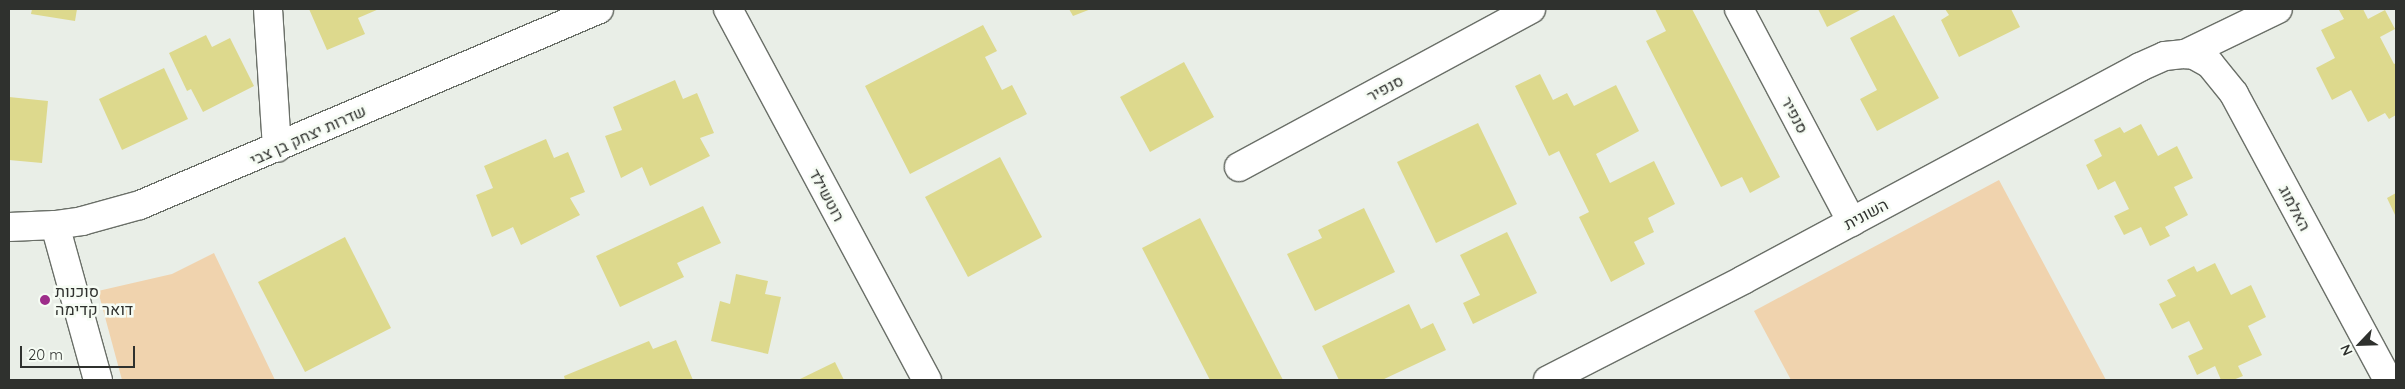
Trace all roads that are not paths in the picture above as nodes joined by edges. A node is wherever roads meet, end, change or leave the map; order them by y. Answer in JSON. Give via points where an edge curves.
{"nodes":[{"id":1,"x":268,"y":9,"type":"edge"},
{"id":2,"x":598,"y":9,"type":"edge"},
{"id":3,"x":728,"y":9,"type":"edge"},
{"id":4,"x":1531,"y":9,"type":"edge"},
{"id":5,"x":1739,"y":9,"type":"edge"},
{"id":6,"x":2278,"y":9,"type":"edge"},
{"id":7,"x":2185,"y":54,"type":"junction"},
{"id":8,"x":277,"y":148,"type":"junction"},
{"id":9,"x":1239,"y":167,"type":"dead end"},
{"id":10,"x":1852,"y":222,"type":"junction"},
{"id":11,"x":54,"y":225,"type":"junction"},
{"id":12,"x":9,"y":227,"type":"edge"},
{"id":13,"x":98,"y":380,"type":"edge"},
{"id":14,"x":927,"y":380,"type":"edge"},
{"id":15,"x":1548,"y":380,"type":"edge"},
{"id":16,"x":2388,"y":380,"type":"edge"}],
"edges":[{"from":1,"to":8,"type":"street"},
{"from":2,"to":8,"type":"street","name":"שדרות יצחק בן צבי"},
{"from":3,"to":14,"type":"street","name":"רוטשילד"},
{"from":4,"to":9,"type":"street","name":"סנפיר"},
{"from":5,"to":10,"type":"street","name":"סנפיר"},
{"from":6,"to":7,"type":"street"},
{"from":7,"to":10,"type":"street","name":"השונית","via":[[2165,56],[2140,66]]},
{"from":7,"to":16,"type":"street","name":"האלמוג","via":[[2210,64],[2234,94]]},
{"from":8,"to":11,"type":"street","name":"שדרות יצחק בן צבי","via":[[140,205],[110,215]]},
{"from":10,"to":15,"type":"street","name":"השונית"},
{"from":11,"to":12,"type":"street","name":"שדרות יצחק בן צבי"},
{"from":11,"to":13,"type":"street"}]}
